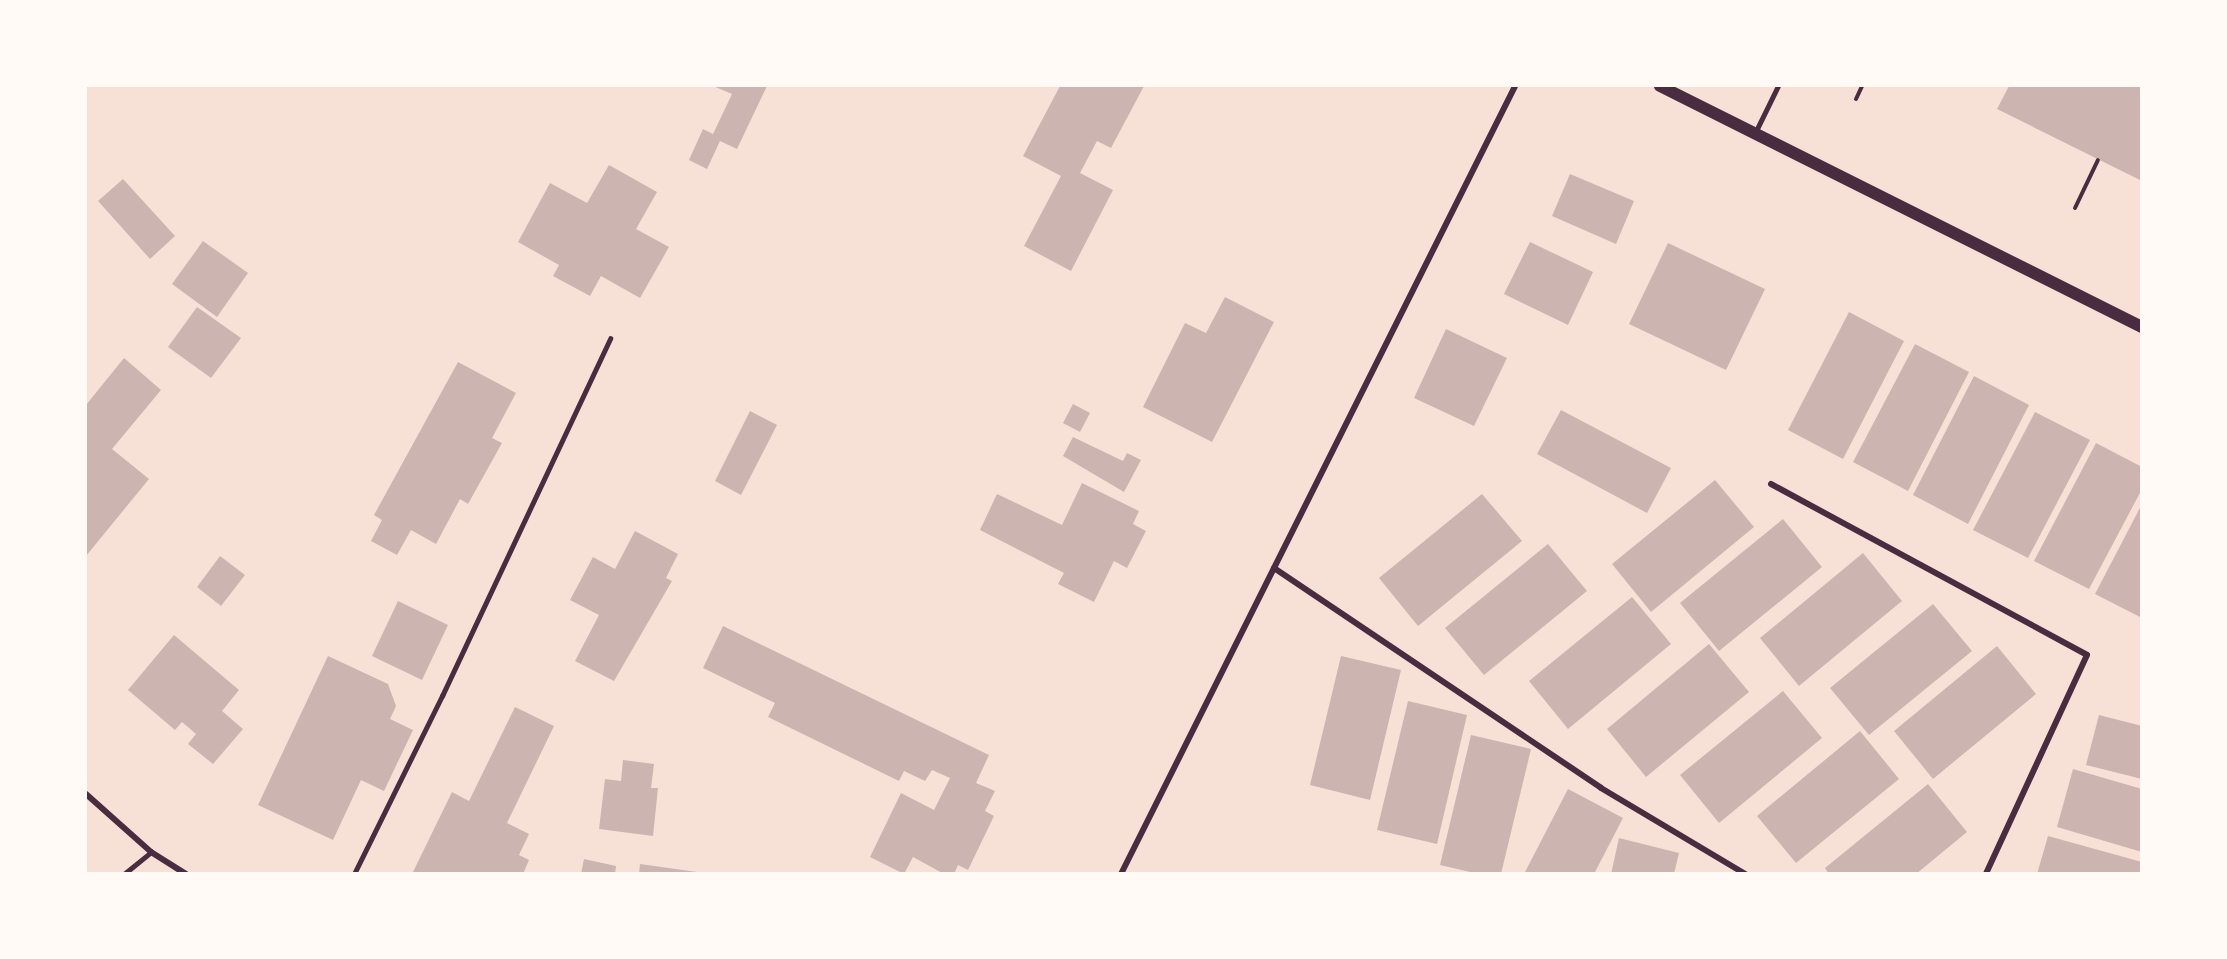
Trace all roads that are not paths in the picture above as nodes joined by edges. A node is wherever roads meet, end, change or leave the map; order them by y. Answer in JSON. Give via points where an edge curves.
{"nodes":[{"id":1,"x":1515,"y":86,"type":"edge"},
{"id":2,"x":1660,"y":86,"type":"edge"},
{"id":3,"x":1778,"y":86,"type":"edge"},
{"id":4,"x":1755,"y":133,"type":"junction"},
{"id":5,"x":2142,"y":327,"type":"edge"},
{"id":6,"x":610,"y":339,"type":"dead end"},
{"id":7,"x":1771,"y":484,"type":"dead end"},
{"id":8,"x":1274,"y":568,"type":"junction"},
{"id":9,"x":86,"y":794,"type":"edge"},
{"id":10,"x":151,"y":852,"type":"junction"},
{"id":11,"x":124,"y":873,"type":"edge"},
{"id":12,"x":186,"y":873,"type":"edge"},
{"id":13,"x":354,"y":873,"type":"edge"},
{"id":14,"x":1121,"y":873,"type":"edge"},
{"id":15,"x":1745,"y":873,"type":"edge"},
{"id":16,"x":1986,"y":873,"type":"edge"}],
"edges":[{"from":1,"to":8,"type":"street"},
{"from":2,"to":4,"type":"main road"},
{"from":3,"to":4,"type":"lane"},
{"from":4,"to":5,"type":"main road"},
{"from":6,"to":13,"type":"lane"},
{"from":7,"to":16,"type":"street","via":[[2086,655]]},
{"from":8,"to":14,"type":"street"},
{"from":8,"to":15,"type":"street","via":[[1601,788]]},
{"from":9,"to":10,"type":"street"},
{"from":10,"to":11,"type":"lane"},
{"from":10,"to":12,"type":"street"}]}
